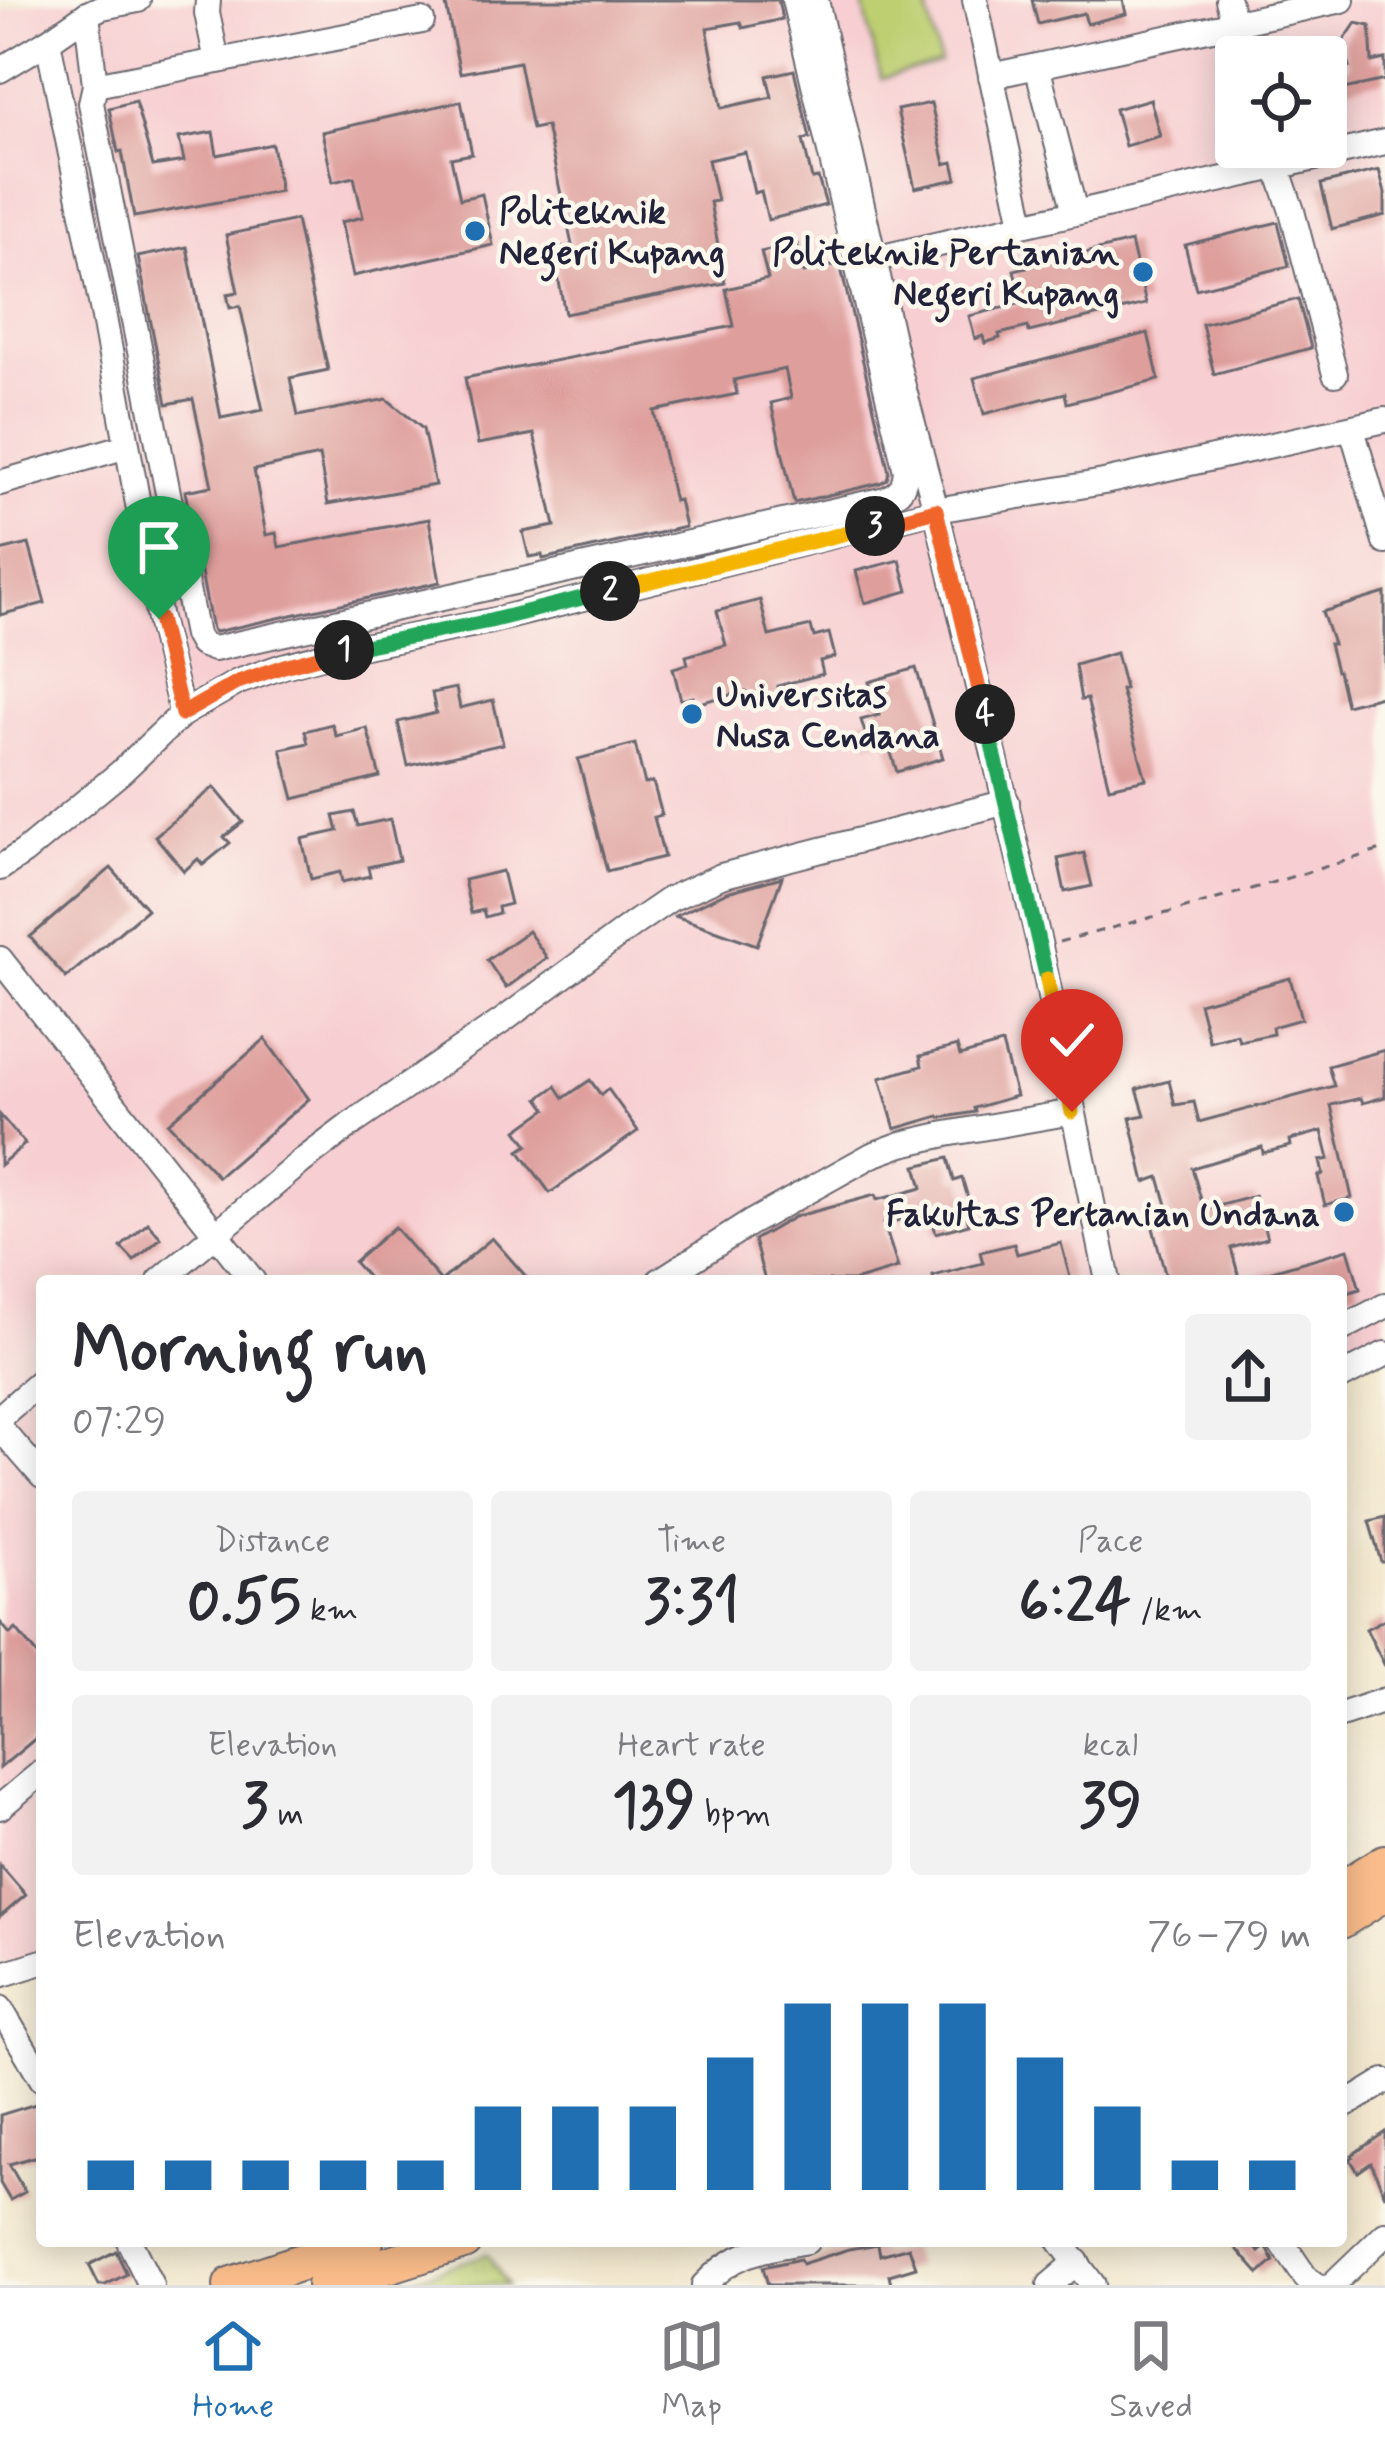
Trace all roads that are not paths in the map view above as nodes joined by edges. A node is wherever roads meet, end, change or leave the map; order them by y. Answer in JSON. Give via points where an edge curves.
{"nodes":[{"id":1,"x":138,"y":0,"type":"edge"},
{"id":2,"x":208,"y":0,"type":"edge"},
{"id":3,"x":794,"y":0,"type":"edge"},
{"id":4,"x":816,"y":0,"type":"edge"},
{"id":5,"x":975,"y":0,"type":"edge"},
{"id":6,"x":1342,"y":0,"type":"edge"},
{"id":7,"x":1231,"y":13,"type":"edge"},
{"id":8,"x":87,"y":14,"type":"junction"},
{"id":9,"x":422,"y":21,"type":"dead end"},
{"id":10,"x":48,"y":41,"type":"junction"},
{"id":11,"x":217,"y":62,"type":"junction"},
{"id":12,"x":1037,"y":66,"type":"junction"},
{"id":13,"x":0,"y":70,"type":"edge"},
{"id":14,"x":991,"y":76,"type":"junction"},
{"id":15,"x":95,"y":85,"type":"junction"},
{"id":16,"x":1385,"y":142,"type":"edge"},
{"id":17,"x":1347,"y":147,"type":"edge"},
{"id":18,"x":1237,"y":168,"type":"edge"},
{"id":19,"x":1277,"y":168,"type":"edge"},
{"id":20,"x":1076,"y":212,"type":"junction"},
{"id":21,"x":1024,"y":224,"type":"junction"},
{"id":22,"x":874,"y":259,"type":"junction"},
{"id":23,"x":1335,"y":374,"type":"dead end"},
{"id":24,"x":1385,"y":420,"type":"edge"},
{"id":25,"x":1352,"y":429,"type":"junction"},
{"id":26,"x":127,"y":446,"type":"junction"},
{"id":27,"x":0,"y":483,"type":"edge"},
{"id":28,"x":936,"y":510,"type":"junction"},
{"id":29,"x":1385,"y":542,"type":"edge"},
{"id":30,"x":182,"y":714,"type":"junction"},
{"id":31,"x":1006,"y":802,"type":"junction"},
{"id":32,"x":0,"y":868,"type":"edge"},
{"id":33,"x":0,"y":959,"type":"edge"},
{"id":34,"x":1072,"y":1112,"type":"junction"},
{"id":35,"x":216,"y":1234,"type":"junction"},
{"id":36,"x":167,"y":1275,"type":"edge"},
{"id":37,"x":248,"y":1275,"type":"edge"},
{"id":38,"x":668,"y":1275,"type":"edge"},
{"id":39,"x":1107,"y":1275,"type":"edge"},
{"id":40,"x":1385,"y":1306,"type":"edge"},
{"id":41,"x":1347,"y":1326,"type":"edge"},
{"id":42,"x":1385,"y":1354,"type":"edge"},
{"id":43,"x":1347,"y":1374,"type":"edge"},
{"id":44,"x":36,"y":1385,"type":"edge"},
{"id":45,"x":0,"y":1417,"type":"edge"},
{"id":46,"x":0,"y":1428,"type":"edge"},
{"id":47,"x":36,"y":1469,"type":"edge"},
{"id":48,"x":1385,"y":1700,"type":"edge"},
{"id":49,"x":1347,"y":1713,"type":"edge"},
{"id":50,"x":36,"y":1777,"type":"edge"},
{"id":51,"x":0,"y":1807,"type":"edge"},
{"id":52,"x":1385,"y":1863,"type":"edge"},
{"id":53,"x":1347,"y":1886,"type":"edge"},
{"id":54,"x":1385,"y":1892,"type":"edge"},
{"id":55,"x":1347,"y":1916,"type":"edge"},
{"id":56,"x":36,"y":1964,"type":"edge"},
{"id":57,"x":0,"y":1975,"type":"edge"},
{"id":58,"x":0,"y":2008,"type":"edge"},
{"id":59,"x":36,"y":2069,"type":"edge"},
{"id":60,"x":1385,"y":2081,"type":"edge"},
{"id":61,"x":1347,"y":2104,"type":"edge"},
{"id":62,"x":1385,"y":2234,"type":"edge"},
{"id":63,"x":132,"y":2247,"type":"edge"},
{"id":64,"x":347,"y":2247,"type":"edge"},
{"id":65,"x":444,"y":2247,"type":"edge"},
{"id":66,"x":777,"y":2247,"type":"edge"},
{"id":67,"x":1065,"y":2247,"type":"edge"},
{"id":68,"x":1285,"y":2247,"type":"edge"},
{"id":69,"x":1077,"y":2262,"type":"junction"},
{"id":70,"x":152,"y":2285,"type":"edge"},
{"id":71,"x":232,"y":2285,"type":"edge"},
{"id":72,"x":325,"y":2285,"type":"edge"},
{"id":73,"x":704,"y":2285,"type":"edge"},
{"id":74,"x":1050,"y":2285,"type":"edge"},
{"id":75,"x":1093,"y":2285,"type":"edge"},
{"id":76,"x":1316,"y":2285,"type":"edge"},
{"id":77,"x":1332,"y":2285,"type":"edge"}],
"edges":[{"from":1,"to":8,"type":"street"},
{"from":2,"to":11,"type":"street"},
{"from":3,"to":15,"type":"street","via":[[905,471],[900,492],[214,649],[196,634],[91,103]]},
{"from":4,"to":22,"type":"street"},
{"from":5,"to":14,"type":"street"},
{"from":6,"to":7,"type":"street"},
{"from":7,"to":12,"type":"street"},
{"from":8,"to":10,"type":"street"},
{"from":8,"to":15,"type":"street"},
{"from":9,"to":11,"type":"street"},
{"from":10,"to":13,"type":"street"},
{"from":10,"to":26,"type":"street"},
{"from":11,"to":15,"type":"street"},
{"from":12,"to":14,"type":"street"},
{"from":12,"to":20,"type":"street"},
{"from":14,"to":21,"type":"street"},
{"from":16,"to":17,"type":"street"},
{"from":18,"to":20,"type":"street"},
{"from":19,"to":23,"type":"street"},
{"from":20,"to":21,"type":"street"},
{"from":21,"to":22,"type":"street"},
{"from":22,"to":28,"type":"street"},
{"from":24,"to":25,"type":"street"},
{"from":25,"to":28,"type":"street"},
{"from":25,"to":29,"type":"street"},
{"from":26,"to":27,"type":"street"},
{"from":26,"to":30,"type":"street"},
{"from":28,"to":30,"type":"street","via":[[339,651],[238,682]]},
{"from":28,"to":31,"type":"street"},
{"from":30,"to":32,"type":"street"},
{"from":31,"to":34,"type":"street"},
{"from":31,"to":35,"type":"street","via":[[682,893],[382,1101]]},
{"from":33,"to":35,"type":"street"},
{"from":34,"to":38,"type":"street","via":[[872,1155]]},
{"from":34,"to":39,"type":"street"},
{"from":35,"to":36,"type":"street"},
{"from":35,"to":37,"type":"street"},
{"from":40,"to":41,"type":"street"},
{"from":42,"to":43,"type":"street"},
{"from":44,"to":45,"type":"street"},
{"from":46,"to":47,"type":"street"},
{"from":48,"to":49,"type":"street"},
{"from":50,"to":51,"type":"street"},
{"from":52,"to":53,"type":"highway"},
{"from":54,"to":55,"type":"highway"},
{"from":56,"to":57,"type":"street"},
{"from":58,"to":59,"type":"street"},
{"from":60,"to":61,"type":"street"},
{"from":62,"to":77,"type":"street"},
{"from":63,"to":70,"type":"street"},
{"from":64,"to":71,"type":"highway"},
{"from":65,"to":72,"type":"highway"},
{"from":66,"to":73,"type":"street","via":[[741,2254]]},
{"from":67,"to":69,"type":"street"},
{"from":68,"to":76,"type":"street"},
{"from":69,"to":74,"type":"street"},
{"from":69,"to":75,"type":"street"}]}
